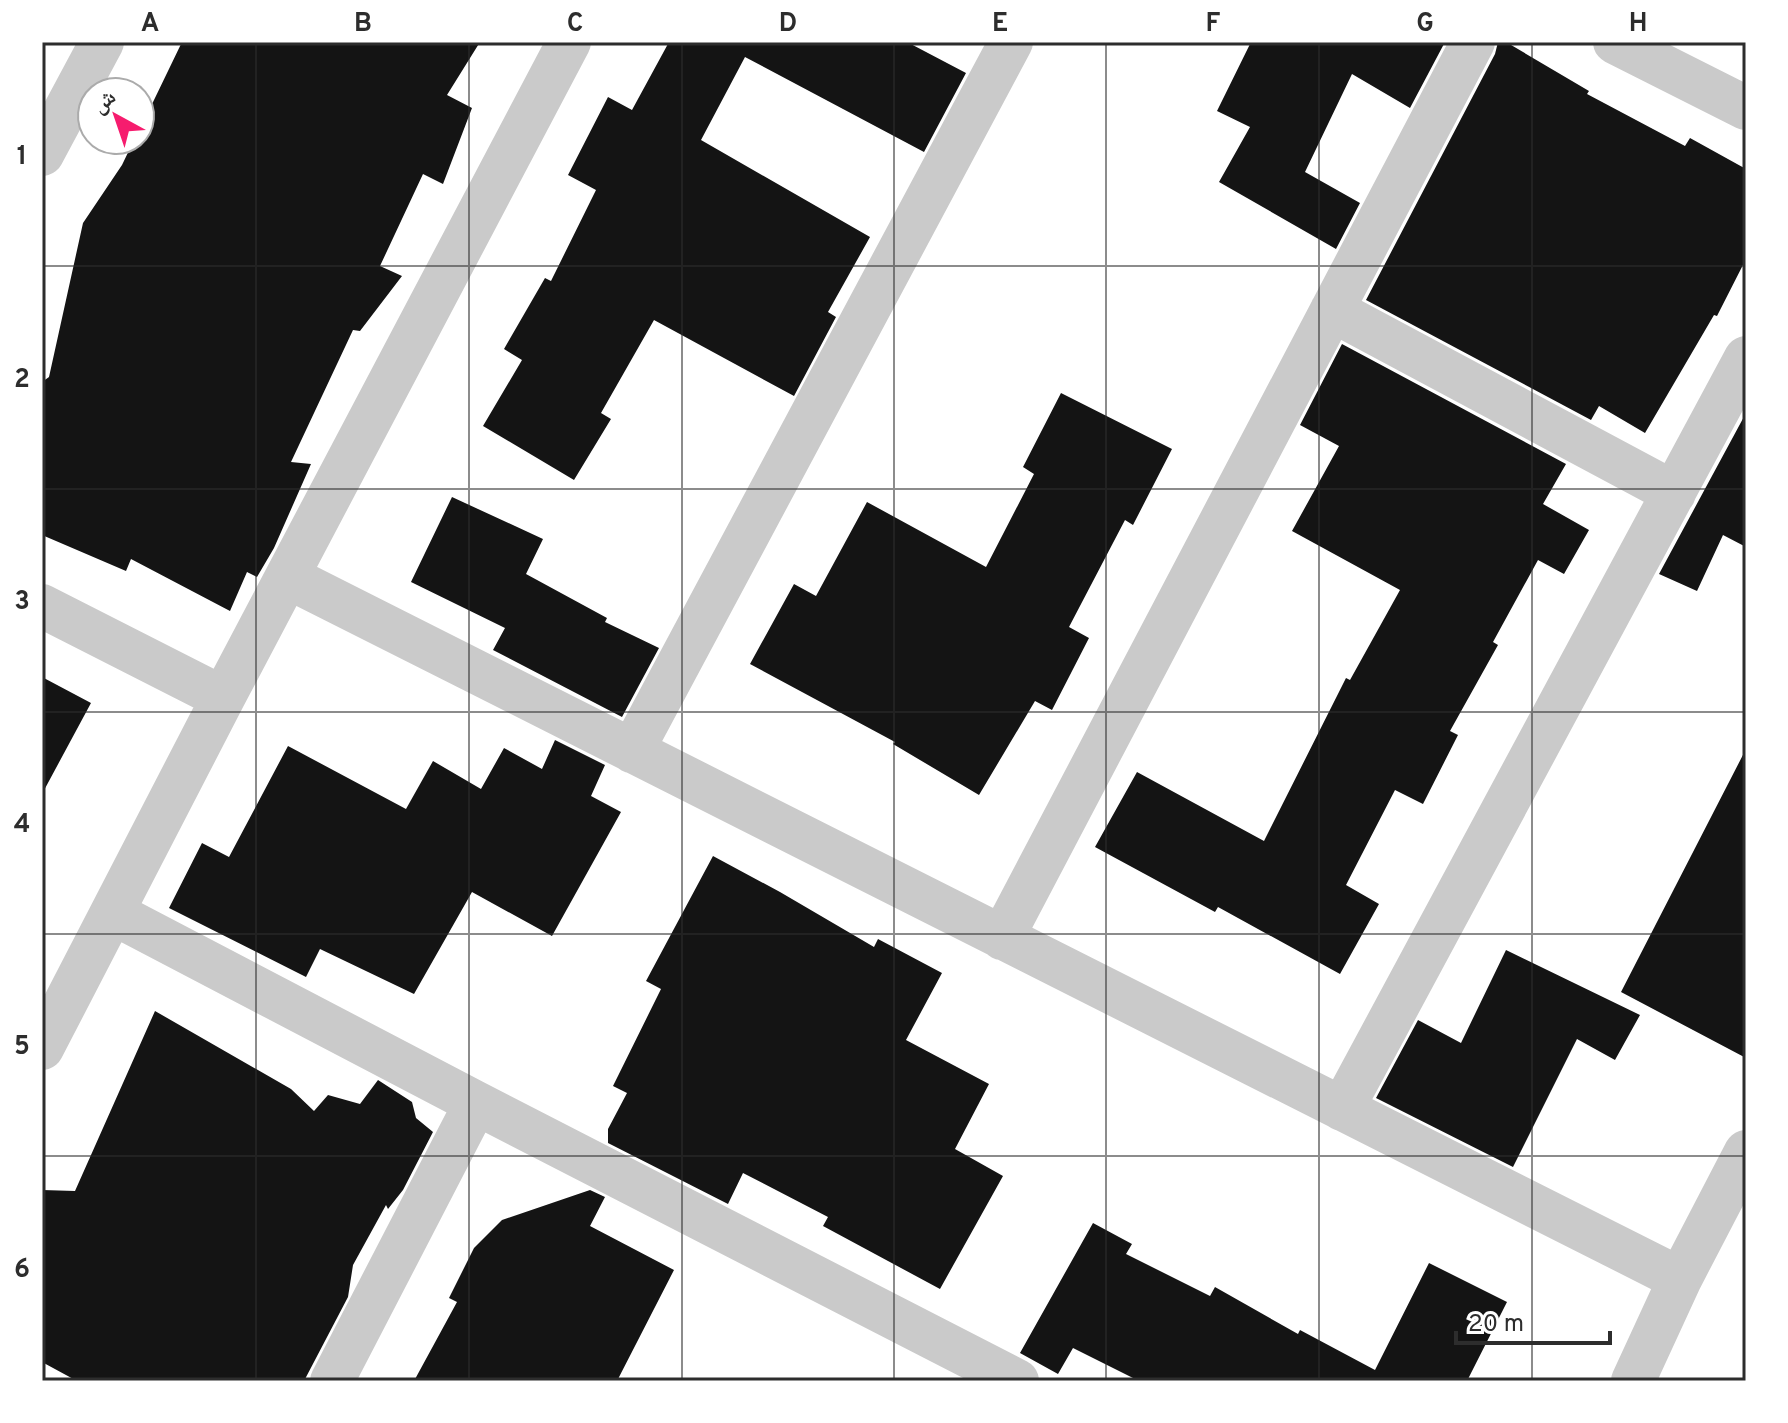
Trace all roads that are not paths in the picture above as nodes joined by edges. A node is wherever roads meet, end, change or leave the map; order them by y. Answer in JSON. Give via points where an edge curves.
{"nodes":[{"id":1,"x":102,"y":42,"type":"edge"},
{"id":2,"x":569,"y":42,"type":"edge"},
{"id":3,"x":1011,"y":42,"type":"edge"},
{"id":4,"x":1473,"y":42,"type":"edge"},
{"id":5,"x":1615,"y":42,"type":"edge"},
{"id":6,"x":1746,"y":108,"type":"edge"},
{"id":7,"x":42,"y":154,"type":"edge"},
{"id":8,"x":1332,"y":310,"type":"junction"},
{"id":9,"x":1746,"y":358,"type":"edge"},
{"id":10,"x":1674,"y":493,"type":"junction"},
{"id":11,"x":288,"y":577,"type":"junction"},
{"id":12,"x":42,"y":606,"type":"edge"},
{"id":13,"x":223,"y":698,"type":"junction"},
{"id":14,"x":632,"y":751,"type":"junction"},
{"id":15,"x":113,"y":913,"type":"junction"},
{"id":16,"x":1002,"y":938,"type":"junction"},
{"id":17,"x":42,"y":1048,"type":"edge"},
{"id":18,"x":476,"y":1103,"type":"junction"},
{"id":19,"x":1342,"y":1109,"type":"junction"},
{"id":20,"x":1746,"y":1152,"type":"edge"},
{"id":21,"x":1680,"y":1279,"type":"junction"},
{"id":22,"x":332,"y":1381,"type":"edge"},
{"id":23,"x":1017,"y":1381,"type":"edge"},
{"id":24,"x":1633,"y":1381,"type":"edge"}],
"edges":[{"from":1,"to":7,"type":"street"},
{"from":2,"to":11,"type":"street"},
{"from":3,"to":14,"type":"street"},
{"from":4,"to":8,"type":"street"},
{"from":5,"to":6,"type":"street"},
{"from":8,"to":10,"type":"street"},
{"from":8,"to":16,"type":"street"},
{"from":9,"to":10,"type":"street"},
{"from":10,"to":19,"type":"street"},
{"from":11,"to":13,"type":"street"},
{"from":11,"to":14,"type":"street"},
{"from":12,"to":13,"type":"street"},
{"from":13,"to":15,"type":"street"},
{"from":14,"to":16,"type":"street"},
{"from":15,"to":17,"type":"street"},
{"from":15,"to":18,"type":"street"},
{"from":16,"to":19,"type":"street"},
{"from":18,"to":22,"type":"street"},
{"from":18,"to":23,"type":"street"},
{"from":19,"to":21,"type":"street"},
{"from":20,"to":21,"type":"street"},
{"from":21,"to":24,"type":"street"}]}
